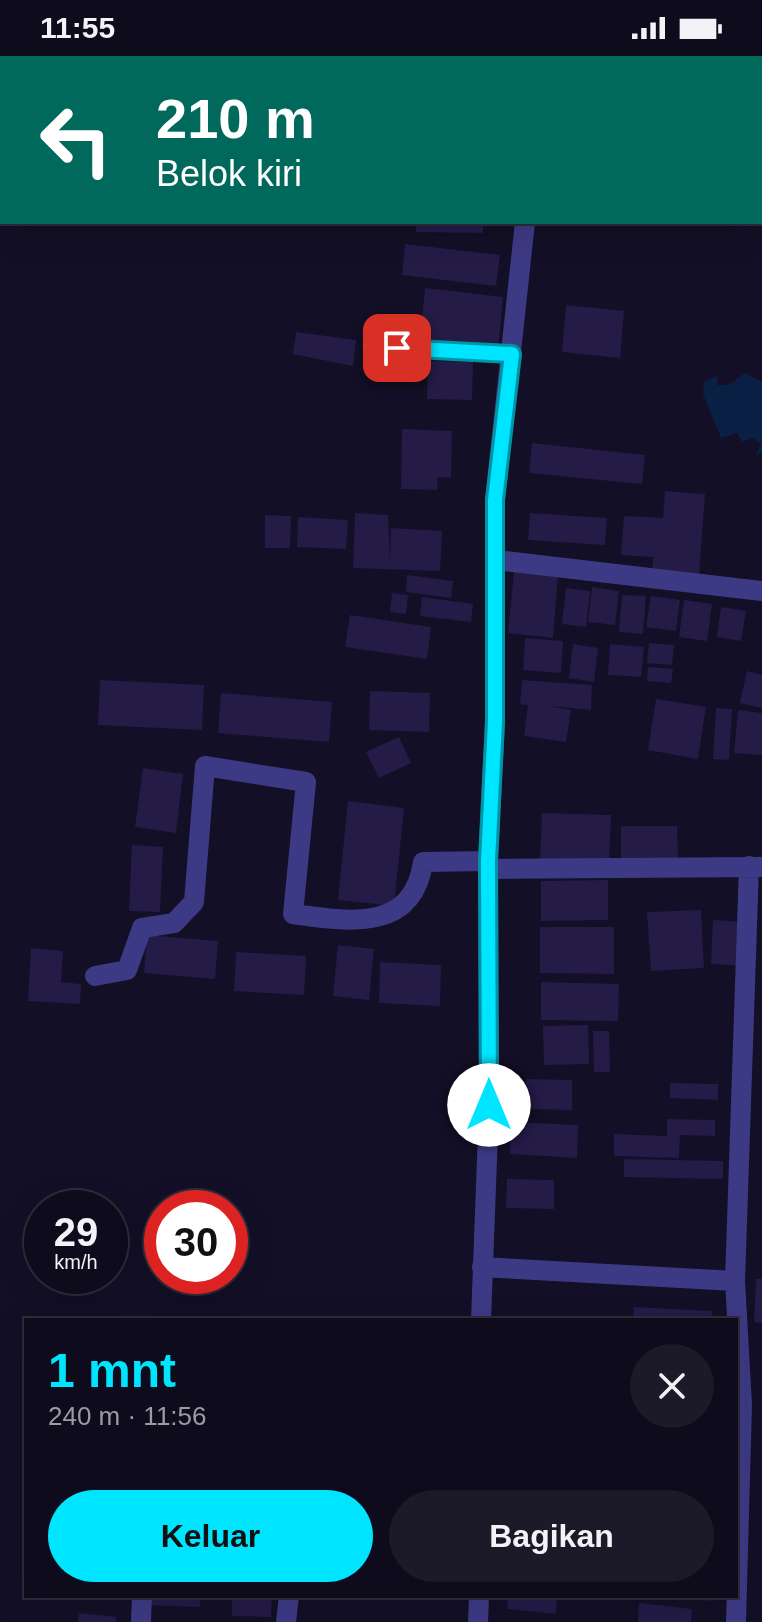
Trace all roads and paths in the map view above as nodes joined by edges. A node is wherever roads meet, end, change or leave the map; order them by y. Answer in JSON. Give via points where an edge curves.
{"nodes":[{"id":1,"x":525,"y":224,"type":"edge"},
{"id":2,"x":368,"y":346,"type":"dead end"},
{"id":3,"x":512,"y":354,"type":"junction"},
{"id":4,"x":496,"y":560,"type":"junction"},
{"id":5,"x":762,"y":591,"type":"edge"},
{"id":6,"x":489,"y":865,"type":"junction"},
{"id":7,"x":756,"y":867,"type":"edge"},
{"id":8,"x":95,"y":976,"type":"dead end"},
{"id":9,"x":752,"y":1082,"type":"edge"},
{"id":10,"x":482,"y":1267,"type":"junction"},
{"id":11,"x":735,"y":1281,"type":"junction"},
{"id":12,"x":481,"y":1318,"type":"edge"},
{"id":13,"x":752,"y":1405,"type":"edge"},
{"id":14,"x":738,"y":1595,"type":"edge"},
{"id":15,"x":142,"y":1598,"type":"edge"},
{"id":16,"x":289,"y":1598,"type":"edge"},
{"id":17,"x":479,"y":1598,"type":"edge"},
{"id":18,"x":738,"y":1598,"type":"edge"},
{"id":19,"x":141,"y":1622,"type":"edge"},
{"id":20,"x":286,"y":1622,"type":"edge"},
{"id":21,"x":478,"y":1622,"type":"edge"},
{"id":22,"x":736,"y":1622,"type":"edge"}],
"edges":[{"from":1,"to":3,"type":"street"},
{"from":2,"to":3,"type":"lane"},
{"from":3,"to":4,"type":"street","via":[[495,500]]},
{"from":4,"to":5,"type":"street"},
{"from":4,"to":6,"type":"street"},
{"from":6,"to":7,"type":"street"},
{"from":6,"to":8,"type":"street","via":[[423,862],[412,896],[360,922],[293,914],[306,782],[205,766],[194,902],[174,923],[142,928],[127,970]]},
{"from":6,"to":10,"type":"street","via":[[489,1105]]},
{"from":7,"to":9,"type":"street"},
{"from":9,"to":11,"type":"street"},
{"from":10,"to":11,"type":"street"},
{"from":10,"to":12,"type":"street"},
{"from":11,"to":13,"type":"street"},
{"from":13,"to":14,"type":"street"},
{"from":15,"to":19,"type":"street"},
{"from":16,"to":20,"type":"street"},
{"from":17,"to":21,"type":"street"},
{"from":18,"to":22,"type":"street"}]}
